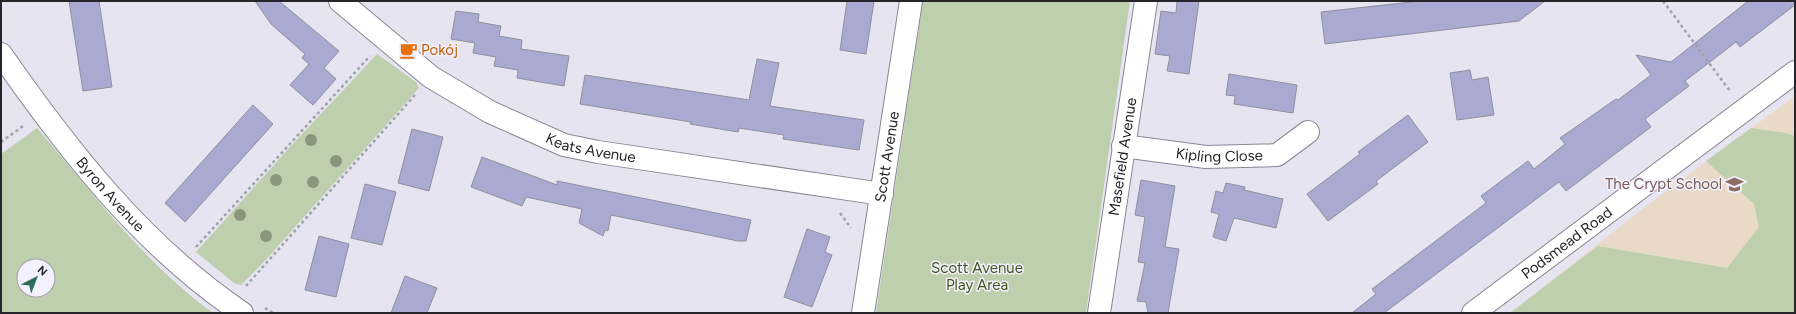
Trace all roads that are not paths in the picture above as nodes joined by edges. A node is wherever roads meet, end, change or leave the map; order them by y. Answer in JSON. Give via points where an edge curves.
{"nodes":[{"id":1,"x":340,"y":1,"type":"edge"},
{"id":2,"x":911,"y":1,"type":"edge"},
{"id":3,"x":1146,"y":1,"type":"edge"},
{"id":4,"x":1,"y":54,"type":"edge"},
{"id":5,"x":1795,"y":72,"type":"edge"},
{"id":6,"x":1308,"y":132,"type":"dead end"},
{"id":7,"x":1123,"y":146,"type":"junction"},
{"id":8,"x":882,"y":194,"type":"junction"},
{"id":9,"x":242,"y":313,"type":"edge"},
{"id":10,"x":863,"y":313,"type":"edge"},
{"id":11,"x":1099,"y":313,"type":"edge"},
{"id":12,"x":1473,"y":313,"type":"edge"}],
"edges":[{"from":1,"to":8,"type":"street","name":"Keats Avenue","via":[[431,77],[490,112],[564,145]]},
{"from":2,"to":8,"type":"street","name":"Scott Avenue"},
{"from":3,"to":7,"type":"street","name":"Masefield Avenue"},
{"from":4,"to":9,"type":"street","name":"Byron Avenue","via":[[41,112],[127,216],[180,264]]},
{"from":5,"to":12,"type":"street","name":"Podsmead Road"},
{"from":6,"to":7,"type":"street","name":"Kipling Close","via":[[1277,155],[1206,157]]},
{"from":7,"to":11,"type":"street","name":"Masefield Avenue"},
{"from":8,"to":10,"type":"street","name":"Scott Avenue"}]}
